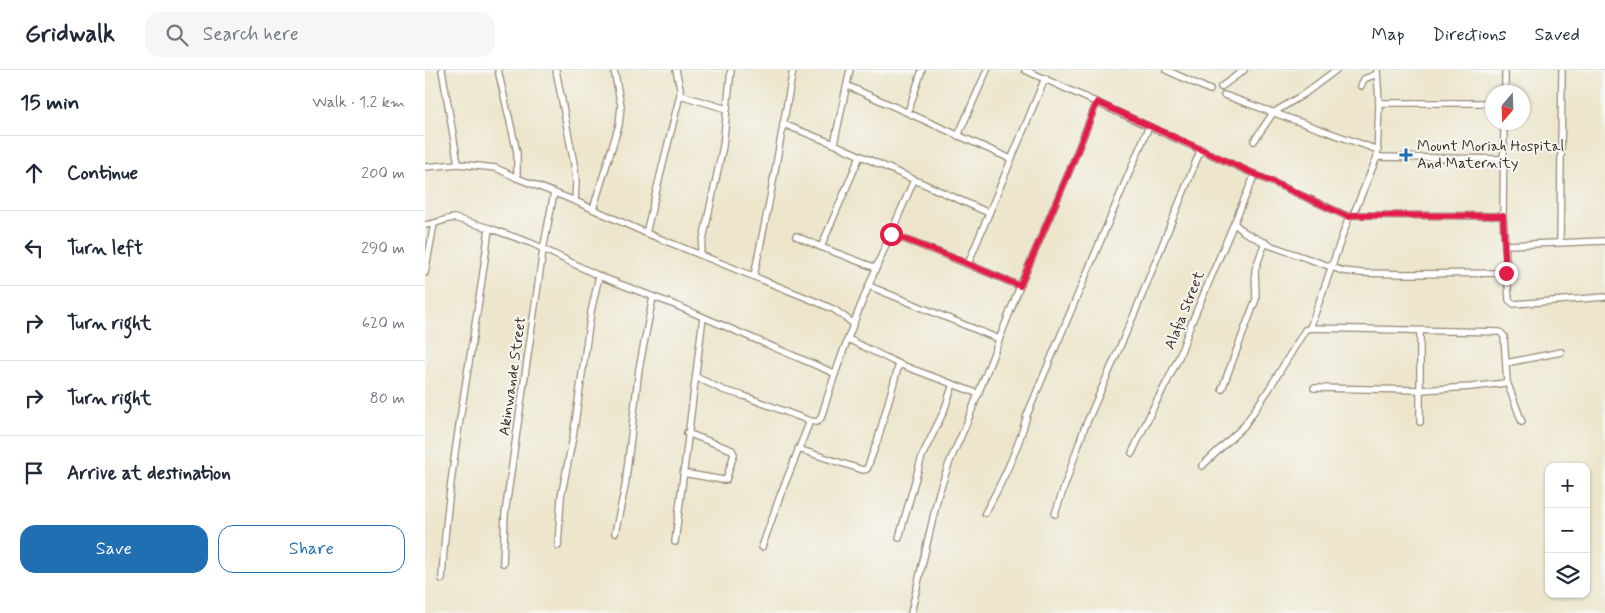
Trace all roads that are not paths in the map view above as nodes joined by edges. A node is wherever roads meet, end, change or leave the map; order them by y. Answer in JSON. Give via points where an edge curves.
{"nodes":[{"id":1,"x":442,"y":70,"type":"edge"},
{"id":2,"x":498,"y":70,"type":"edge"},
{"id":3,"x":556,"y":70,"type":"edge"},
{"id":4,"x":614,"y":70,"type":"edge"},
{"id":5,"x":677,"y":70,"type":"edge"},
{"id":6,"x":731,"y":70,"type":"edge"},
{"id":7,"x":793,"y":70,"type":"edge"},
{"id":8,"x":850,"y":70,"type":"edge"},
{"id":9,"x":922,"y":70,"type":"edge"},
{"id":10,"x":987,"y":70,"type":"edge"},
{"id":11,"x":1025,"y":70,"type":"edge"},
{"id":12,"x":1167,"y":70,"type":"edge"},
{"id":13,"x":1244,"y":70,"type":"edge"},
{"id":14,"x":1336,"y":70,"type":"edge"},
{"id":15,"x":1505,"y":70,"type":"edge"},
{"id":16,"x":1562,"y":70,"type":"edge"},
{"id":17,"x":1377,"y":72,"type":"edge"},
{"id":18,"x":1045,"y":78,"type":"junction"},
{"id":19,"x":1505,"y":85,"type":"edge"},
{"id":20,"x":848,"y":86,"type":"junction"},
{"id":21,"x":1361,"y":86,"type":"dead end"},
{"id":22,"x":1221,"y":87,"type":"dead end"},
{"id":23,"x":1210,"y":90,"type":"dead end"},
{"id":24,"x":679,"y":95,"type":"junction"},
{"id":25,"x":1224,"y":95,"type":"dead end"},
{"id":26,"x":1097,"y":102,"type":"junction"},
{"id":27,"x":1379,"y":102,"type":"junction"},
{"id":28,"x":1485,"y":103,"type":"edge"},
{"id":29,"x":727,"y":109,"type":"junction"},
{"id":30,"x":908,"y":112,"type":"junction"},
{"id":31,"x":1273,"y":113,"type":"junction"},
{"id":32,"x":783,"y":124,"type":"junction"},
{"id":33,"x":1149,"y":126,"type":"junction"},
{"id":34,"x":1505,"y":130,"type":"edge"},
{"id":35,"x":958,"y":136,"type":"junction"},
{"id":36,"x":1254,"y":141,"type":"dead end"},
{"id":37,"x":834,"y":144,"type":"junction"},
{"id":38,"x":1201,"y":149,"type":"junction"},
{"id":39,"x":1378,"y":150,"type":"junction"},
{"id":40,"x":860,"y":156,"type":"junction"},
{"id":41,"x":1377,"y":157,"type":"junction"},
{"id":42,"x":1011,"y":159,"type":"junction"},
{"id":43,"x":1503,"y":159,"type":"junction"},
{"id":44,"x":458,"y":164,"type":"junction"},
{"id":45,"x":425,"y":167,"type":"edge"},
{"id":46,"x":1255,"y":174,"type":"junction"},
{"id":47,"x":517,"y":178,"type":"junction"},
{"id":48,"x":914,"y":180,"type":"junction"},
{"id":49,"x":554,"y":193,"type":"junction"},
{"id":50,"x":575,"y":201,"type":"junction"},
{"id":51,"x":593,"y":209,"type":"junction"},
{"id":52,"x":989,"y":213,"type":"junction"},
{"id":53,"x":1351,"y":216,"type":"junction"},
{"id":54,"x":1503,"y":216,"type":"junction"},
{"id":55,"x":1233,"y":223,"type":"junction"},
{"id":56,"x":434,"y":224,"type":"junction"},
{"id":57,"x":425,"y":225,"type":"edge"},
{"id":58,"x":489,"y":228,"type":"junction"},
{"id":59,"x":646,"y":233,"type":"junction"},
{"id":60,"x":891,"y":234,"type":"junction"},
{"id":61,"x":796,"y":236,"type":"dead end"},
{"id":62,"x":1605,"y":241,"type":"edge"},
{"id":63,"x":1265,"y":242,"type":"junction"},
{"id":64,"x":1560,"y":242,"type":"junction"},
{"id":65,"x":1505,"y":245,"type":"junction"},
{"id":66,"x":821,"y":247,"type":"junction"},
{"id":67,"x":543,"y":250,"type":"junction"},
{"id":68,"x":700,"y":254,"type":"junction"},
{"id":69,"x":968,"y":264,"type":"junction"},
{"id":70,"x":1333,"y":267,"type":"junction"},
{"id":71,"x":875,"y":268,"type":"junction"},
{"id":72,"x":425,"y":273,"type":"edge"},
{"id":73,"x":1506,"y":273,"type":"junction"},
{"id":74,"x":599,"y":276,"type":"junction"},
{"id":75,"x":754,"y":276,"type":"junction"},
{"id":76,"x":869,"y":286,"type":"junction"},
{"id":77,"x":1020,"y":286,"type":"junction"},
{"id":78,"x":653,"y":297,"type":"junction"},
{"id":79,"x":1605,"y":297,"type":"edge"},
{"id":80,"x":703,"y":317,"type":"junction"},
{"id":81,"x":854,"y":324,"type":"junction"},
{"id":82,"x":1310,"y":328,"type":"junction"},
{"id":83,"x":1420,"y":331,"type":"junction"},
{"id":84,"x":848,"y":339,"type":"junction"},
{"id":85,"x":999,"y":339,"type":"junction"},
{"id":86,"x":1561,"y":352,"type":"dead end"},
{"id":87,"x":1507,"y":363,"type":"junction"},
{"id":88,"x":899,"y":364,"type":"junction"},
{"id":89,"x":834,"y":373,"type":"junction"},
{"id":90,"x":696,"y":377,"type":"junction"},
{"id":91,"x":1507,"y":382,"type":"junction"},
{"id":92,"x":953,"y":384,"type":"junction"},
{"id":93,"x":1314,"y":388,"type":"dead end"},
{"id":94,"x":1222,"y":389,"type":"dead end"},
{"id":95,"x":1420,"y":390,"type":"junction"},
{"id":96,"x":979,"y":394,"type":"junction"},
{"id":97,"x":810,"y":421,"type":"junction"},
{"id":98,"x":1420,"y":422,"type":"dead end"},
{"id":99,"x":1522,"y":422,"type":"dead end"},
{"id":100,"x":687,"y":433,"type":"junction"},
{"id":101,"x":799,"y":449,"type":"junction"},
{"id":102,"x":1132,"y":453,"type":"dead end"},
{"id":103,"x":1202,"y":466,"type":"dead end"},
{"id":104,"x":683,"y":473,"type":"junction"},
{"id":105,"x":985,"y":513,"type":"dead end"},
{"id":106,"x":1055,"y":514,"type":"dead end"},
{"id":107,"x":615,"y":533,"type":"dead end"},
{"id":108,"x":899,"y":538,"type":"dead end"},
{"id":109,"x":675,"y":542,"type":"dead end"},
{"id":110,"x":558,"y":546,"type":"dead end"},
{"id":111,"x":762,"y":547,"type":"dead end"},
{"id":112,"x":503,"y":563,"type":"dead end"},
{"id":113,"x":442,"y":579,"type":"dead end"},
{"id":114,"x":911,"y":613,"type":"edge"}],
"edges":[{"from":1,"to":44,"type":"street"},
{"from":2,"to":47,"type":"street","via":[[517,152]]},
{"from":3,"to":50,"type":"street","via":[[575,169]]},
{"from":4,"to":51,"type":"street","via":[[621,106],[619,124]]},
{"from":5,"to":24,"type":"street"},
{"from":6,"to":29,"type":"street"},
{"from":7,"to":32,"type":"street"},
{"from":8,"to":20,"type":"street"},
{"from":9,"to":30,"type":"street"},
{"from":10,"to":35,"type":"street"},
{"from":11,"to":18,"type":"street"},
{"from":12,"to":23,"type":"street"},
{"from":13,"to":22,"type":"street"},
{"from":14,"to":31,"type":"street"},
{"from":15,"to":19,"type":"street"},
{"from":16,"to":64,"type":"street"},
{"from":17,"to":21,"type":"street","via":[[1364,79]]},
{"from":17,"to":27,"type":"street"},
{"from":18,"to":26,"type":"street"},
{"from":18,"to":42,"type":"street"},
{"from":20,"to":30,"type":"street"},
{"from":20,"to":37,"type":"street"},
{"from":24,"to":29,"type":"street"},
{"from":24,"to":59,"type":"street"},
{"from":25,"to":31,"type":"street"},
{"from":26,"to":33,"type":"street"},
{"from":26,"to":77,"type":"street"},
{"from":27,"to":28,"type":"street"},
{"from":27,"to":39,"type":"street"},
{"from":29,"to":68,"type":"street","via":[[723,146]]},
{"from":30,"to":35,"type":"street"},
{"from":31,"to":36,"type":"street"},
{"from":31,"to":39,"type":"street"},
{"from":32,"to":37,"type":"street"},
{"from":32,"to":75,"type":"street"},
{"from":33,"to":38,"type":"street"},
{"from":33,"to":105,"type":"street","via":[[1027,415],[1021,440]]},
{"from":34,"to":43,"type":"street"},
{"from":35,"to":42,"type":"street"},
{"from":37,"to":40,"type":"street"},
{"from":38,"to":46,"type":"street"},
{"from":38,"to":106,"type":"street","via":[[1084,429]]},
{"from":39,"to":41,"type":"street"},
{"from":40,"to":48,"type":"street"},
{"from":40,"to":66,"type":"street"},
{"from":41,"to":43,"type":"street"},
{"from":41,"to":53,"type":"street"},
{"from":42,"to":52,"type":"street"},
{"from":43,"to":54,"type":"street"},
{"from":44,"to":45,"type":"street"},
{"from":44,"to":47,"type":"street","via":[[491,167]]},
{"from":46,"to":53,"type":"street"},
{"from":46,"to":55,"type":"street","name":"Alafia Street"},
{"from":47,"to":49,"type":"street"},
{"from":48,"to":52,"type":"street"},
{"from":48,"to":60,"type":"street"},
{"from":49,"to":50,"type":"street"},
{"from":49,"to":67,"type":"street","name":"Akinwande Street"},
{"from":50,"to":51,"type":"street"},
{"from":51,"to":59,"type":"street"},
{"from":52,"to":69,"type":"street"},
{"from":53,"to":54,"type":"street"},
{"from":53,"to":70,"type":"street"},
{"from":54,"to":65,"type":"street"},
{"from":55,"to":63,"type":"street"},
{"from":55,"to":102,"type":"street","name":"Alafia Street","via":[[1179,357]]},
{"from":56,"to":57,"type":"street"},
{"from":56,"to":58,"type":"street","via":[[454,218]]},
{"from":56,"to":72,"type":"street"},
{"from":58,"to":67,"type":"street"},
{"from":58,"to":113,"type":"street","via":[[448,499]]},
{"from":59,"to":68,"type":"street"},
{"from":60,"to":69,"type":"street"},
{"from":60,"to":71,"type":"street"},
{"from":61,"to":66,"type":"street"},
{"from":62,"to":64,"type":"street"},
{"from":63,"to":70,"type":"street"},
{"from":63,"to":94,"type":"street","via":[[1255,270],[1256,299]]},
{"from":64,"to":65,"type":"street"},
{"from":65,"to":73,"type":"street"},
{"from":66,"to":71,"type":"street"},
{"from":67,"to":74,"type":"street"},
{"from":67,"to":112,"type":"street","name":"Akinwande Street","via":[[505,514]]},
{"from":68,"to":75,"type":"street"},
{"from":69,"to":77,"type":"street"},
{"from":70,"to":73,"type":"street","via":[[1362,273]]},
{"from":70,"to":82,"type":"street"},
{"from":71,"to":76,"type":"street"},
{"from":73,"to":79,"type":"street","via":[[1507,297],[1514,304]]},
{"from":74,"to":78,"type":"street"},
{"from":74,"to":110,"type":"street","via":[[561,496]]},
{"from":75,"to":81,"type":"street","via":[[835,310]]},
{"from":76,"to":81,"type":"street"},
{"from":76,"to":85,"type":"street"},
{"from":77,"to":85,"type":"street"},
{"from":78,"to":80,"type":"street"},
{"from":78,"to":107,"type":"street","via":[[639,369],[625,487]]},
{"from":80,"to":89,"type":"street"},
{"from":80,"to":90,"type":"street"},
{"from":81,"to":84,"type":"street"},
{"from":82,"to":83,"type":"street"},
{"from":82,"to":103,"type":"street","via":[[1301,334],[1245,426]]},
{"from":83,"to":87,"type":"street","via":[[1503,334]]},
{"from":83,"to":95,"type":"street"},
{"from":84,"to":88,"type":"street"},
{"from":84,"to":89,"type":"street"},
{"from":85,"to":96,"type":"street"},
{"from":86,"to":87,"type":"street"},
{"from":87,"to":91,"type":"street"},
{"from":88,"to":92,"type":"street"},
{"from":88,"to":101,"type":"street","via":[[867,468],[863,470]]},
{"from":89,"to":97,"type":"street","via":[[821,418],[817,422]]},
{"from":90,"to":97,"type":"street"},
{"from":90,"to":100,"type":"street"},
{"from":91,"to":95,"type":"street","via":[[1471,388]]},
{"from":91,"to":99,"type":"street"},
{"from":92,"to":96,"type":"street"},
{"from":92,"to":108,"type":"street","via":[[922,456]]},
{"from":93,"to":95,"type":"street"},
{"from":95,"to":98,"type":"street"},
{"from":96,"to":114,"type":"street","via":[[939,492]]},
{"from":97,"to":101,"type":"street"},
{"from":100,"to":104,"type":"street"},
{"from":100,"to":104,"type":"street","via":[[732,450],[734,454],[726,480]]},
{"from":101,"to":111,"type":"street"},
{"from":104,"to":109,"type":"street"}]}
